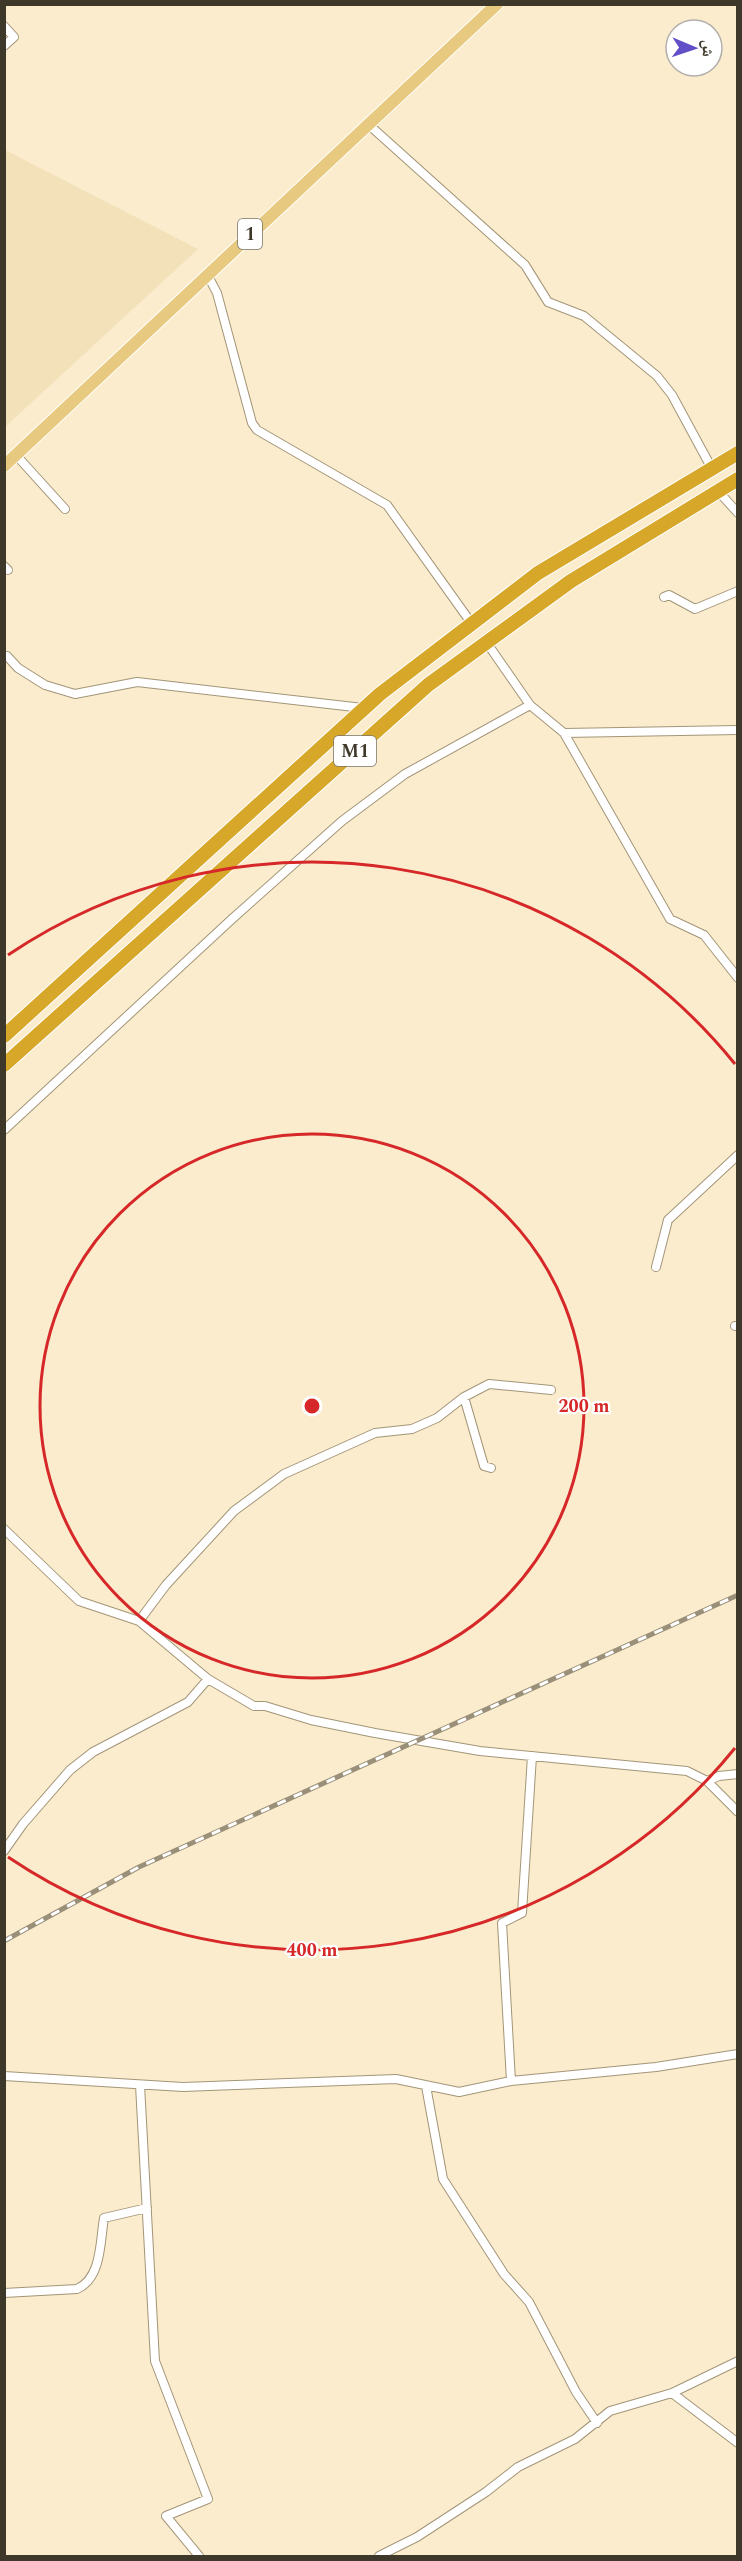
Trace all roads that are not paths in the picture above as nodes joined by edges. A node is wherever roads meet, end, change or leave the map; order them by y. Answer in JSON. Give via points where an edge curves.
{"nodes":[{"id":1,"x":497,"y":4,"type":"edge"},
{"id":2,"x":4,"y":26,"type":"edge"},
{"id":3,"x":4,"y":46,"type":"edge"},
{"id":4,"x":368,"y":124,"type":"junction"},
{"id":5,"x":207,"y":274,"type":"junction"},
{"id":6,"x":738,"y":453,"type":"edge"},
{"id":7,"x":16,"y":455,"type":"junction"},
{"id":8,"x":4,"y":466,"type":"edge"},
{"id":9,"x":711,"y":467,"type":"junction"},
{"id":10,"x":738,"y":479,"type":"edge"},
{"id":11,"x":717,"y":490,"type":"junction"},
{"id":12,"x":65,"y":509,"type":"dead end"},
{"id":13,"x":738,"y":513,"type":"edge"},
{"id":14,"x":738,"y":591,"type":"edge"},
{"id":15,"x":664,"y":597,"type":"dead end"},
{"id":16,"x":472,"y":624,"type":"junction"},
{"id":17,"x":487,"y":643,"type":"junction"},
{"id":18,"x":8,"y":656,"type":"dead end"},
{"id":19,"x":530,"y":705,"type":"junction"},
{"id":20,"x":365,"y":709,"type":"junction"},
{"id":21,"x":738,"y":730,"type":"edge"},
{"id":22,"x":564,"y":733,"type":"junction"},
{"id":23,"x":738,"y":978,"type":"edge"},
{"id":24,"x":4,"y":1036,"type":"edge"},
{"id":25,"x":4,"y":1065,"type":"edge"},
{"id":26,"x":4,"y":1130,"type":"edge"},
{"id":27,"x":738,"y":1155,"type":"edge"},
{"id":28,"x":656,"y":1267,"type":"dead end"},
{"id":29,"x":551,"y":1390,"type":"dead end"},
{"id":30,"x":464,"y":1397,"type":"junction"},
{"id":31,"x":491,"y":1468,"type":"dead end"},
{"id":32,"x":4,"y":1529,"type":"edge"},
{"id":33,"x":140,"y":1621,"type":"junction"},
{"id":34,"x":207,"y":1679,"type":"junction"},
{"id":35,"x":532,"y":1756,"type":"junction"},
{"id":36,"x":738,"y":1774,"type":"edge"},
{"id":37,"x":707,"y":1781,"type":"junction"},
{"id":38,"x":738,"y":1812,"type":"edge"},
{"id":39,"x":4,"y":1851,"type":"edge"},
{"id":40,"x":738,"y":2054,"type":"edge"},
{"id":41,"x":4,"y":2076,"type":"edge"},
{"id":42,"x":511,"y":2081,"type":"junction"},
{"id":43,"x":140,"y":2085,"type":"junction"},
{"id":44,"x":426,"y":2086,"type":"junction"},
{"id":45,"x":147,"y":2208,"type":"junction"},
{"id":46,"x":4,"y":2293,"type":"edge"},
{"id":47,"x":738,"y":2361,"type":"edge"},
{"id":48,"x":672,"y":2393,"type":"junction"},
{"id":49,"x":597,"y":2423,"type":"junction"},
{"id":50,"x":738,"y":2443,"type":"edge"},
{"id":51,"x":199,"y":2556,"type":"edge"},
{"id":52,"x":378,"y":2556,"type":"edge"}],
"edges":[{"from":1,"to":4,"type":"main road","number":"1"},
{"from":2,"to":3,"type":"street","via":[[14,37]]},
{"from":4,"to":5,"type":"main road","number":"1"},
{"from":4,"to":9,"type":"street","via":[[525,265],[548,302],[584,316],[657,376],[672,395]]},
{"from":5,"to":7,"type":"main road","number":"1"},
{"from":5,"to":16,"type":"street","via":[[217,293],[257,430],[387,505]]},
{"from":6,"to":9,"type":"highway","number":"M1"},
{"from":7,"to":8,"type":"main road","number":"1"},
{"from":7,"to":12,"type":"street"},
{"from":9,"to":16,"type":"highway","number":"M1","via":[[538,573]]},
{"from":10,"to":11,"type":"highway","number":"M1"},
{"from":11,"to":13,"type":"street"},
{"from":11,"to":17,"type":"highway","number":"M1","via":[[571,581]]},
{"from":14,"to":15,"type":"street","via":[[695,609],[669,595]]},
{"from":16,"to":20,"type":"highway","number":"M1"},
{"from":17,"to":19,"type":"street"},
{"from":17,"to":25,"type":"highway","number":"M1","via":[[428,685]]},
{"from":18,"to":20,"type":"street","via":[[18,668],[45,686],[75,694],[137,682]]},
{"from":19,"to":22,"type":"street"},
{"from":19,"to":26,"type":"street","via":[[405,774],[342,821]]},
{"from":20,"to":24,"type":"highway","number":"M1"},
{"from":21,"to":22,"type":"street"},
{"from":22,"to":23,"type":"street","via":[[670,919],[704,935]]},
{"from":27,"to":28,"type":"street","via":[[668,1220]]},
{"from":29,"to":30,"type":"street","via":[[489,1384]]},
{"from":30,"to":31,"type":"street","via":[[484,1466]]},
{"from":30,"to":33,"type":"street","via":[[437,1418],[412,1429],[375,1433],[284,1474],[261,1489],[219,1527]]},
{"from":32,"to":33,"type":"street","via":[[79,1601]]},
{"from":33,"to":34,"type":"street"},
{"from":34,"to":35,"type":"street","via":[[254,1706],[311,1720],[480,1751]]},
{"from":34,"to":39,"type":"street","via":[[188,1702],[93,1752],[70,1770]]},
{"from":35,"to":37,"type":"street","via":[[687,1771]]},
{"from":35,"to":42,"type":"street","via":[[522,1913],[502,1923]]},
{"from":36,"to":37,"type":"street"},
{"from":37,"to":38,"type":"street"},
{"from":40,"to":42,"type":"street","via":[[656,2067]]},
{"from":41,"to":43,"type":"street"},
{"from":42,"to":44,"type":"street","via":[[459,2092]]},
{"from":43,"to":44,"type":"street","via":[[183,2087],[396,2079]]},
{"from":43,"to":45,"type":"street"},
{"from":44,"to":49,"type":"street","via":[[443,2179],[504,2274],[529,2302],[576,2392]]},
{"from":45,"to":46,"type":"street","via":[[104,2218],[94,2275],[88,2284],[77,2289]]},
{"from":45,"to":51,"type":"street","via":[[155,2361],[208,2499],[166,2516]]},
{"from":47,"to":48,"type":"street"},
{"from":48,"to":49,"type":"street","via":[[610,2411]]},
{"from":48,"to":50,"type":"street"},
{"from":49,"to":52,"type":"street","via":[[575,2439],[518,2467],[417,2537]]}]}
